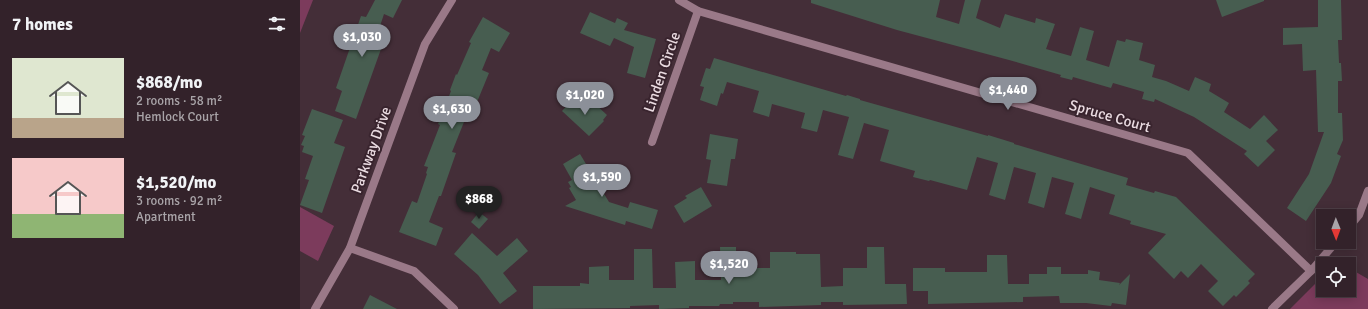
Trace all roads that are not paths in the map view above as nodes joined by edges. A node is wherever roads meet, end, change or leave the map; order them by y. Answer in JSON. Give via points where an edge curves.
{"nodes":[{"id":1,"x":452,"y":0,"type":"edge"},
{"id":2,"x":680,"y":0,"type":"edge"},
{"id":3,"x":698,"y":11,"type":"junction"},
{"id":4,"x":652,"y":142,"type":"dead end"},
{"id":5,"x":1368,"y":191,"type":"edge"},
{"id":6,"x":1356,"y":219,"type":"edge"},
{"id":7,"x":350,"y":248,"type":"junction"},
{"id":8,"x":1330,"y":249,"type":"edge"},
{"id":9,"x":1311,"y":271,"type":"junction"},
{"id":10,"x":315,"y":309,"type":"edge"},
{"id":11,"x":454,"y":309,"type":"edge"},
{"id":12,"x":1272,"y":309,"type":"edge"}],
"edges":[{"from":1,"to":7,"type":"street","name":"Parkway Drive","via":[[425,44]]},
{"from":2,"to":3,"type":"street","name":"Spruce Court"},
{"from":3,"to":4,"type":"street","name":"Linden Circle"},
{"from":3,"to":9,"type":"street","name":"Spruce Court","via":[[1188,153]]},
{"from":5,"to":6,"type":"street"},
{"from":7,"to":10,"type":"street","name":"Parkway Drive"},
{"from":7,"to":11,"type":"street","via":[[414,271]]},
{"from":8,"to":9,"type":"street"},
{"from":9,"to":12,"type":"street"}]}
